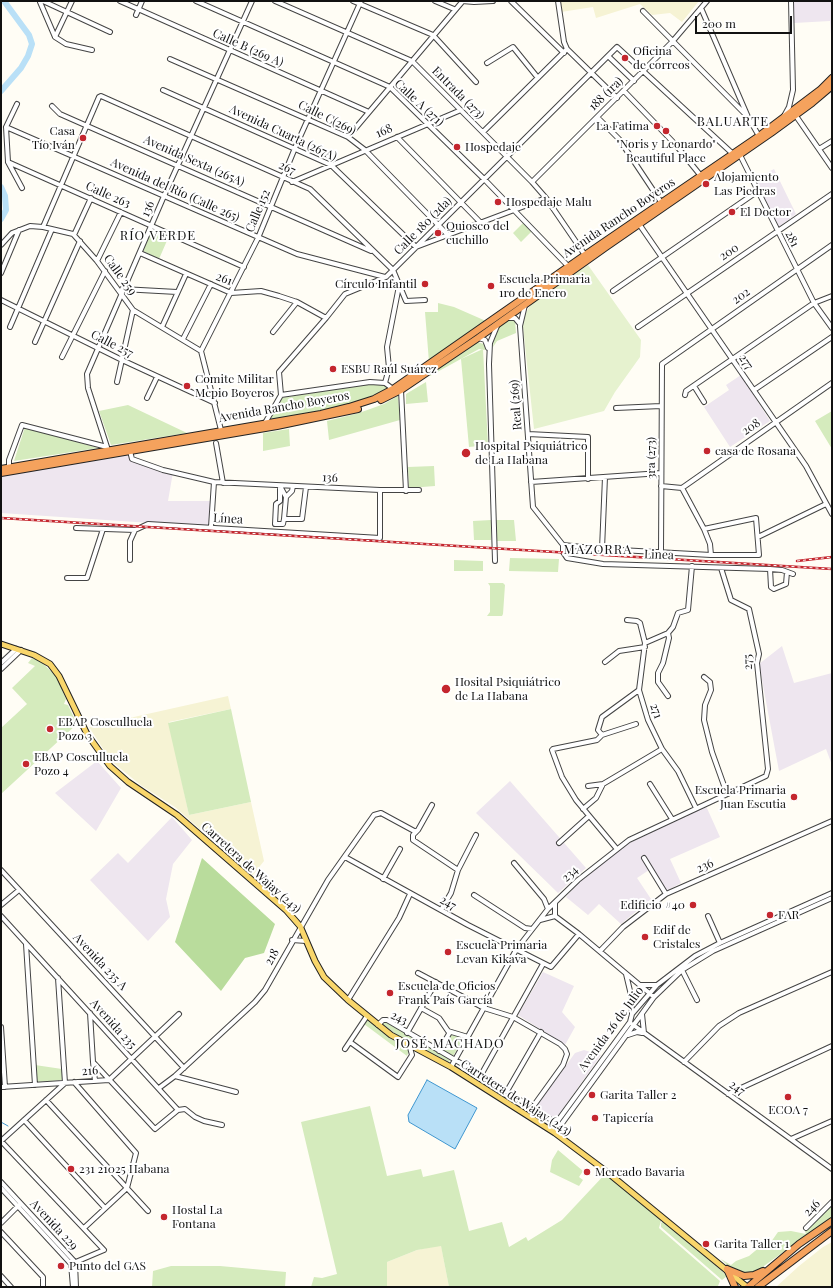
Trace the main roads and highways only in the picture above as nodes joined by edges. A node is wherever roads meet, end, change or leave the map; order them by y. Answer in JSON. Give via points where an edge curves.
{"nodes":[{"id":1,"x":832,"y":78,"type":"edge"},
{"id":2,"x":832,"y":86,"type":"edge"},
{"id":3,"x":736,"y":154,"type":"junction"},
{"id":4,"x":1,"y":469,"type":"edge"},
{"id":5,"x":1,"y":473,"type":"edge"},
{"id":6,"x":1,"y":644,"type":"edge"},
{"id":7,"x":832,"y":1221,"type":"edge"},
{"id":8,"x":832,"y":1231,"type":"edge"},
{"id":9,"x":770,"y":1267,"type":"junction"},
{"id":10,"x":727,"y":1269,"type":"junction"},
{"id":11,"x":773,"y":1274,"type":"junction"},
{"id":12,"x":735,"y":1287,"type":"edge"},
{"id":13,"x":748,"y":1287,"type":"edge"},
{"id":14,"x":758,"y":1287,"type":"edge"},
{"id":15,"x":765,"y":1287,"type":"edge"}],
"edges":[{"from":1,"to":3,"type":"highway","name":"Avenida Rancho Boyeros"},
{"from":2,"to":3,"type":"highway","name":"Avenida Rancho Boyeros","via":[[796,116]]},
{"from":3,"to":4,"type":"highway","name":"Avenida Rancho Boyeros","via":[[568,266],[393,389],[374,399],[349,407],[264,423]]},
{"from":3,"to":5,"type":"highway","name":"Avenida Rancho Boyeros","via":[[478,338],[401,390],[375,402],[343,413]]},
{"from":6,"to":10,"type":"main road","name":"Carretera de Wajay (243)","via":[[46,661],[55,670],[84,729],[110,766],[128,782],[177,815],[286,910],[300,926],[324,977],[348,1000],[391,1035],[451,1067],[553,1132]]},
{"from":7,"to":9,"type":"highway"},
{"from":8,"to":11,"type":"highway"},
{"from":9,"to":10,"type":"highway","via":[[749,1275],[737,1274]]},
{"from":9,"to":13,"type":"highway"},
{"from":10,"to":12,"type":"highway"},
{"from":10,"to":13,"type":"main road","name":"Carretera de Wajay (243)"},
{"from":11,"to":14,"type":"highway"},
{"from":11,"to":15,"type":"highway"}]}
